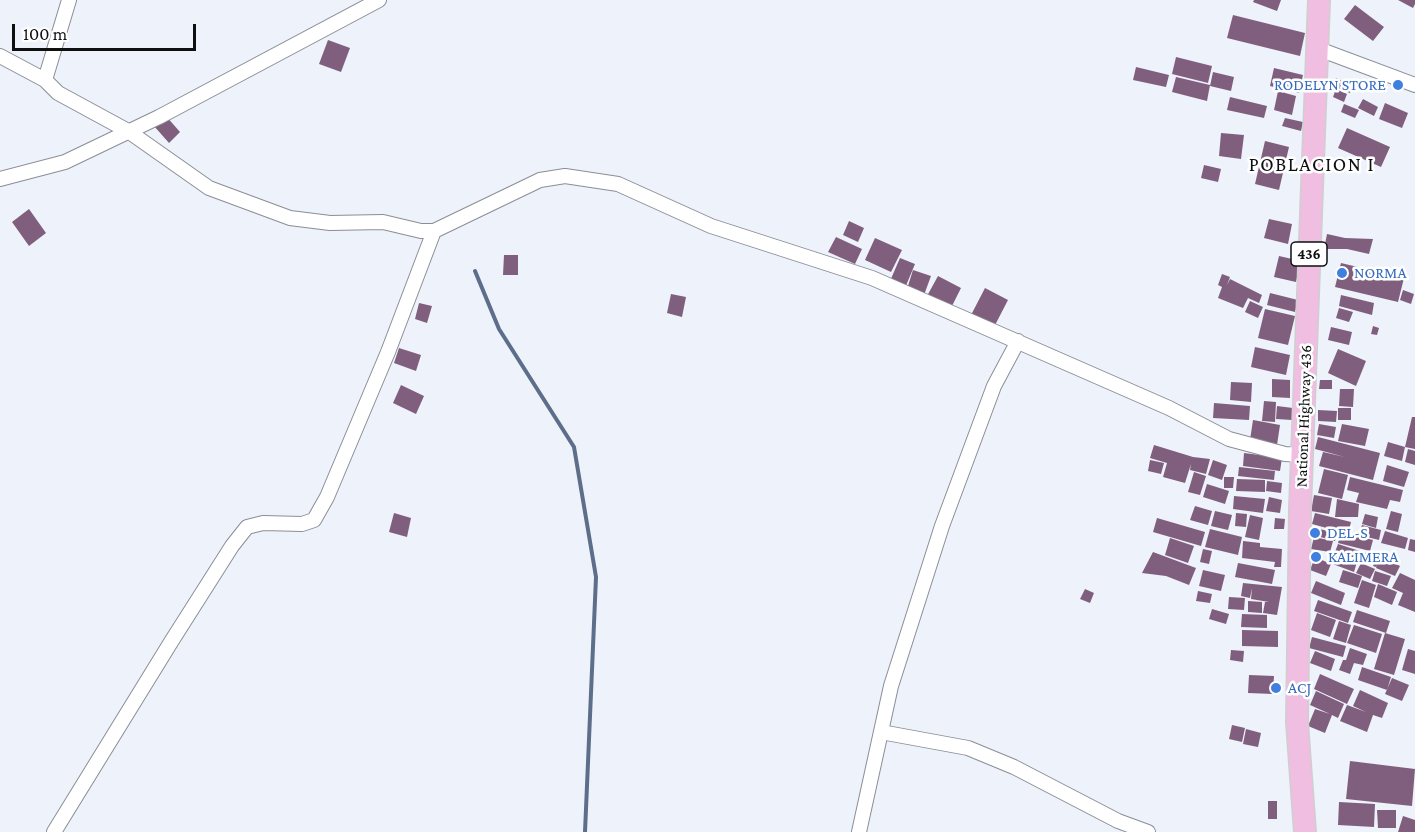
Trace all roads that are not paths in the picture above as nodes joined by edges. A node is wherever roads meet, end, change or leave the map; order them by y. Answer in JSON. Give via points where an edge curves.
{"nodes":[{"id":1,"x":69,"y":0,"type":"edge"},
{"id":2,"x":379,"y":0,"type":"edge"},
{"id":3,"x":1319,"y":0,"type":"edge"},
{"id":4,"x":1316,"y":48,"type":"junction"},
{"id":5,"x":0,"y":56,"type":"edge"},
{"id":6,"x":45,"y":80,"type":"junction"},
{"id":7,"x":1415,"y":85,"type":"edge"},
{"id":8,"x":128,"y":131,"type":"junction"},
{"id":9,"x":0,"y":179,"type":"edge"},
{"id":10,"x":434,"y":231,"type":"junction"},
{"id":11,"x":1018,"y":341,"type":"junction"},
{"id":12,"x":1303,"y":455,"type":"junction"},
{"id":13,"x":881,"y":732,"type":"junction"},
{"id":14,"x":54,"y":832,"type":"edge"},
{"id":15,"x":859,"y":832,"type":"edge"},
{"id":16,"x":1148,"y":832,"type":"edge"},
{"id":17,"x":1305,"y":832,"type":"edge"}],
"edges":[{"from":1,"to":6,"type":"street"},
{"from":2,"to":8,"type":"street"},
{"from":3,"to":4,"type":"main road","name":"National Highway 436","number":"436"},
{"from":4,"to":7,"type":"street"},
{"from":4,"to":12,"type":"main road","name":"National Highway 436","number":"436"},
{"from":5,"to":6,"type":"street"},
{"from":6,"to":8,"type":"street","via":[[58,93]]},
{"from":8,"to":9,"type":"street","via":[[65,162]]},
{"from":8,"to":10,"type":"street","via":[[209,188],[290,218],[330,223],[383,222]]},
{"from":10,"to":11,"type":"street","via":[[540,180],[564,176],[618,184],[711,226],[872,278]]},
{"from":10,"to":14,"type":"street","via":[[388,352],[314,520],[302,524],[263,523],[247,528],[171,642]]},
{"from":11,"to":12,"type":"street","via":[[1229,439]]},
{"from":11,"to":13,"type":"street","via":[[994,386],[942,526],[891,686]]},
{"from":12,"to":17,"type":"main road","name":"National Highway 436","number":"436","via":[[1297,722]]},
{"from":13,"to":15,"type":"street"},
{"from":13,"to":16,"type":"street","via":[[968,748]]}]}
